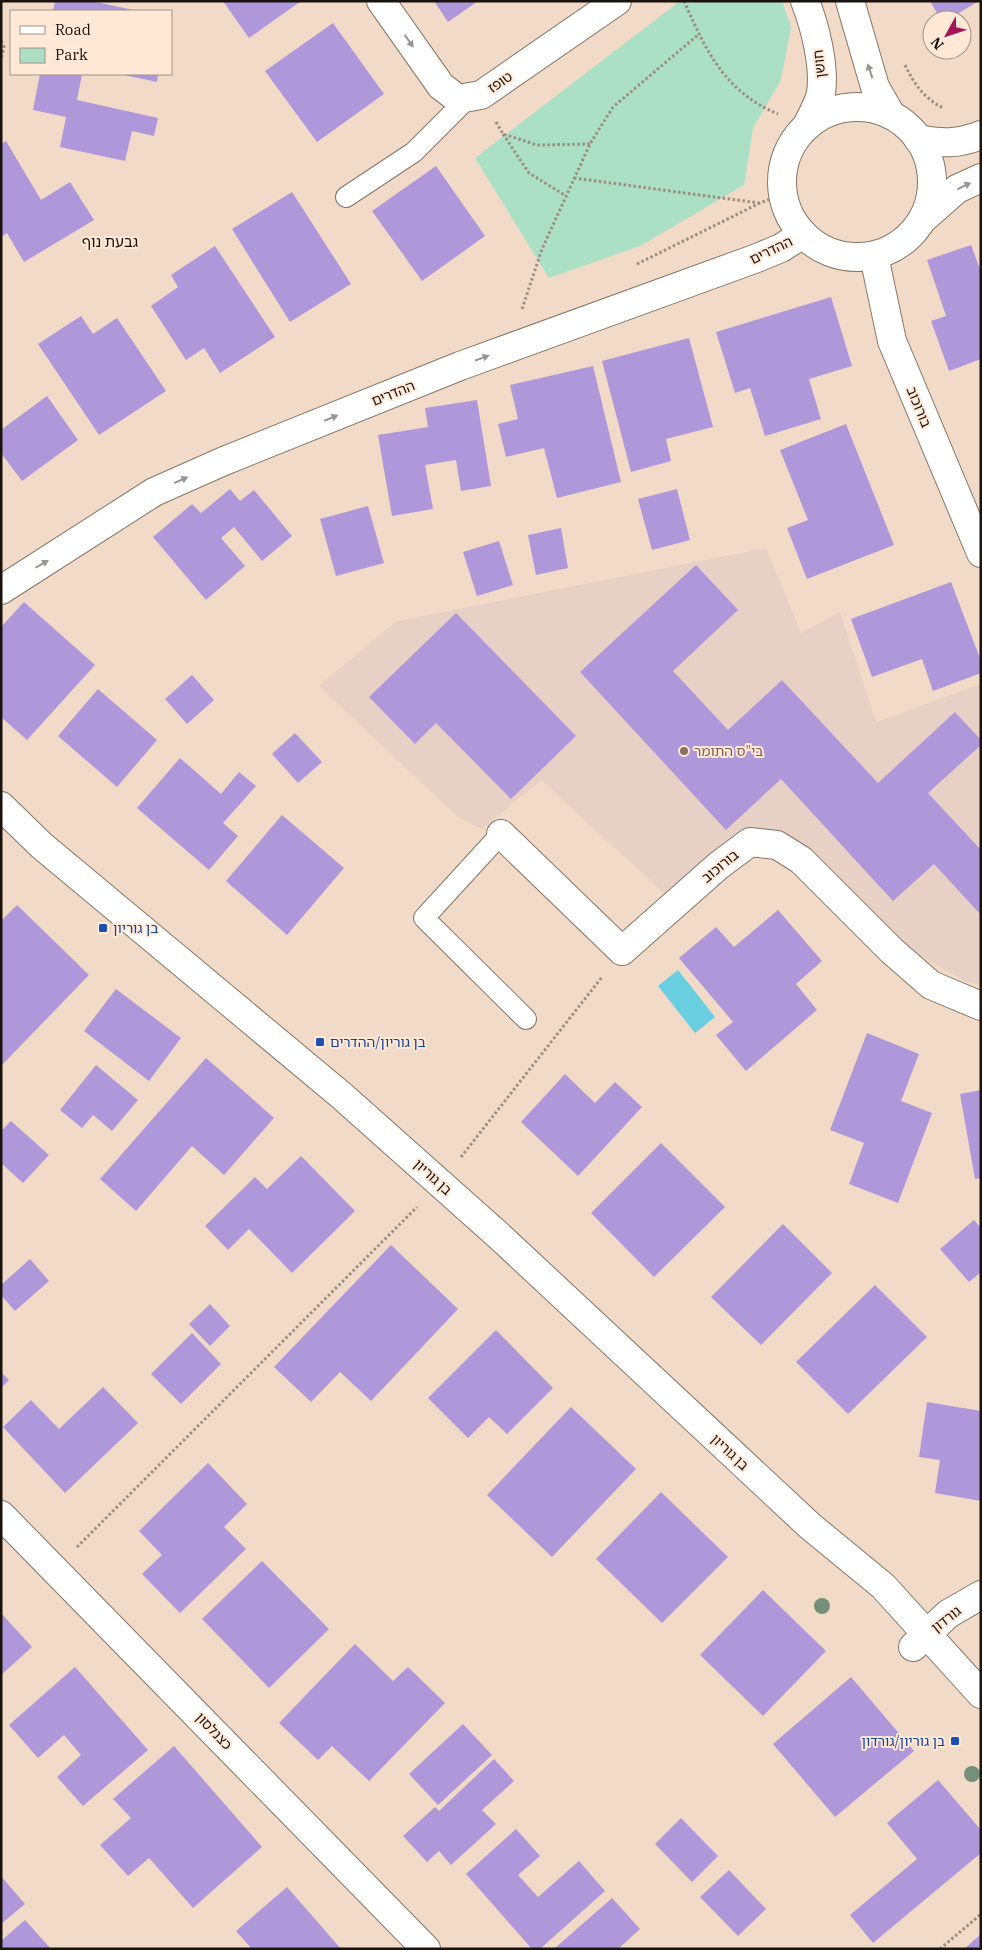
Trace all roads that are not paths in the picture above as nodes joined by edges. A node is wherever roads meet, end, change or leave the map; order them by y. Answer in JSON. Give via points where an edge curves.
{"nodes":[{"id":1,"x":381,"y":1,"type":"edge"},
{"id":2,"x":617,"y":1,"type":"edge"},
{"id":3,"x":805,"y":1,"type":"edge"},
{"id":4,"x":850,"y":1,"type":"edge"},
{"id":5,"x":474,"y":96,"type":"junction"},
{"id":6,"x":890,"y":115,"type":"junction"},
{"id":7,"x":807,"y":126,"type":"junction"},
{"id":8,"x":981,"y":135,"type":"edge"},
{"id":9,"x":918,"y":139,"type":"junction"},
{"id":10,"x":981,"y":178,"type":"edge"},
{"id":11,"x":346,"y":197,"type":"dead end"},
{"id":12,"x":923,"y":218,"type":"junction"},
{"id":13,"x":803,"y":234,"type":"junction"},
{"id":14,"x":874,"y":256,"type":"junction"},
{"id":15,"x":981,"y":553,"type":"edge"},
{"id":16,"x":1,"y":590,"type":"edge"},
{"id":17,"x":1,"y":806,"type":"edge"},
{"id":18,"x":1,"y":817,"type":"edge"},
{"id":19,"x":501,"y":834,"type":"joint"},
{"id":20,"x":41,"y":844,"type":"junction"},
{"id":21,"x":981,"y":1006,"type":"edge"},
{"id":22,"x":526,"y":1019,"type":"dead end"},
{"id":23,"x":1,"y":1515,"type":"edge"},
{"id":24,"x":981,"y":1594,"type":"edge"},
{"id":25,"x":920,"y":1640,"type":"junction"},
{"id":26,"x":981,"y":1694,"type":"edge"},
{"id":27,"x":981,"y":1714,"type":"edge"},
{"id":28,"x":426,"y":1949,"type":"edge"}],
"edges":[{"from":1,"to":5,"type":"street","one_way":true,"via":[[441,86],[458,99]]},
{"from":2,"to":5,"type":"street","name":"טופז"},
{"from":3,"to":7,"type":"street","name":"חושן","via":[[813,22],[821,75],[821,95]]},
{"from":6,"to":4,"type":"street","one_way":true,"via":[[875,87]]},
{"from":5,"to":11,"type":"lane","via":[[414,152]]},
{"from":6,"to":7,"type":"street","via":[[870,108],[847,107],[825,113]]},
{"from":6,"to":9,"type":"street","via":[[906,125]]},
{"from":7,"to":13,"type":"street","via":[[791,146],[783,168],[783,194],[789,216]]},
{"from":8,"to":9,"type":"street","via":[[940,144]]},
{"from":9,"to":12,"type":"street","via":[[928,158],[932,178],[930,199]]},
{"from":12,"to":10,"type":"street","one_way":true,"via":[[957,189]]},
{"from":12,"to":14,"type":"street","via":[[894,248]]},
{"from":13,"to":14,"type":"street","via":[[824,250],[848,257]]},
{"from":16,"to":13,"type":"street","name":"ההדרים","one_way":true,"via":[[154,492],[460,366],[757,258]]},
{"from":14,"to":15,"type":"street","name":"בורוכוב","via":[[892,341]]},
{"from":17,"to":20,"type":"street","name":"בן גוריון"},
{"from":18,"to":20,"type":"street","name":"בן גוריון"},
{"from":19,"to":21,"type":"street","name":"בורוכוב","via":[[622,950],[750,842],[777,845],[801,860],[891,950],[932,985]]},
{"from":19,"to":22,"type":"lane","via":[[424,918]]},
{"from":20,"to":25,"type":"street","name":"בן גוריון","via":[[334,1090],[498,1235],[810,1526]]},
{"from":23,"to":28,"type":"street","name":"כצנלסון"},
{"from":24,"to":25,"type":"street","name":"גורדון","via":[[948,1614]]},
{"from":25,"to":26,"type":"street","name":"בן גוריון"},
{"from":25,"to":27,"type":"street","name":"בן גוריון"}]}
